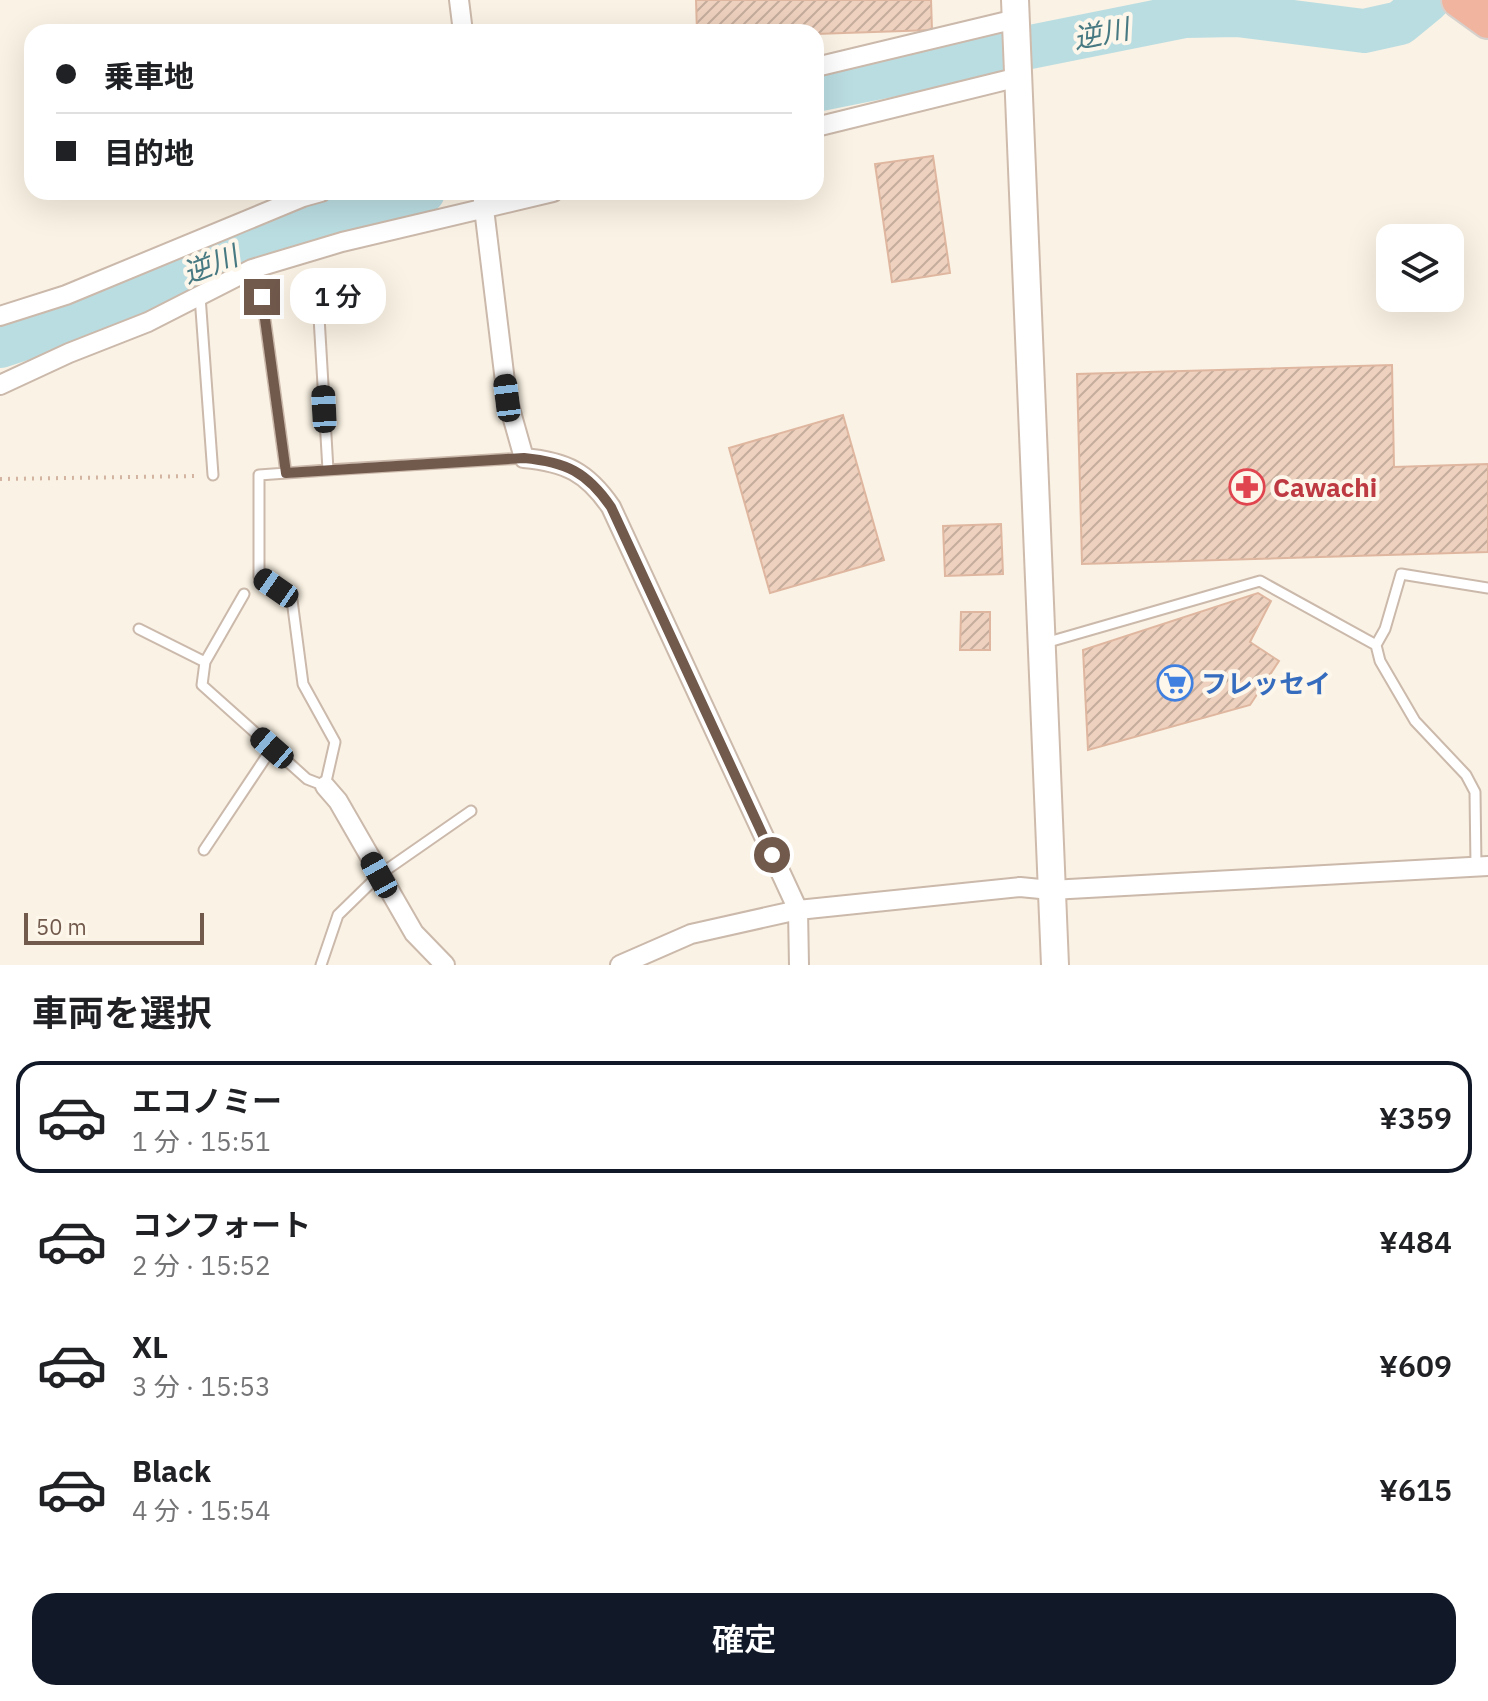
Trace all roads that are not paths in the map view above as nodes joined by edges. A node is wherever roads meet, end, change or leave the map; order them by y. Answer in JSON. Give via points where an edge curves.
{"nodes":[{"id":1,"x":459,"y":0,"type":"edge"},
{"id":2,"x":1016,"y":13,"type":"edge"},
{"id":3,"x":462,"y":24,"type":"edge"},
{"id":4,"x":824,"y":65,"type":"edge"},
{"id":5,"x":1019,"y":76,"type":"junction"},
{"id":6,"x":824,"y":125,"type":"edge"},
{"id":7,"x":296,"y":200,"type":"edge"},
{"id":8,"x":483,"y":201,"type":"edge"},
{"id":9,"x":258,"y":268,"type":"junction"},
{"id":10,"x":200,"y":296,"type":"junction"},
{"id":11,"x":0,"y":316,"type":"edge"},
{"id":12,"x":319,"y":317,"type":"dead end"},
{"id":13,"x":0,"y":385,"type":"edge"},
{"id":14,"x":524,"y":458,"type":"junction"},
{"id":15,"x":328,"y":470,"type":"junction"},
{"id":16,"x":286,"y":473,"type":"junction"},
{"id":17,"x":213,"y":475,"type":"road end"},
{"id":18,"x":1488,"y":588,"type":"edge"},
{"id":19,"x":244,"y":594,"type":"dead end"},
{"id":20,"x":139,"y":629,"type":"dead end"},
{"id":21,"x":1042,"y":644,"type":"junction"},
{"id":22,"x":1376,"y":645,"type":"junction"},
{"id":23,"x":205,"y":662,"type":"junction"},
{"id":24,"x":272,"y":748,"type":"junction"},
{"id":25,"x":325,"y":786,"type":"junction"},
{"id":26,"x":471,"y":811,"type":"dead end"},
{"id":27,"x":204,"y":850,"type":"dead end"},
{"id":28,"x":1482,"y":866,"type":"edge"},
{"id":29,"x":379,"y":875,"type":"junction"},
{"id":30,"x":1051,"y":890,"type":"junction"},
{"id":31,"x":798,"y":910,"type":"junction"},
{"id":32,"x":321,"y":965,"type":"edge"},
{"id":33,"x":445,"y":965,"type":"edge"},
{"id":34,"x":620,"y":965,"type":"edge"},
{"id":35,"x":799,"y":965,"type":"edge"},
{"id":36,"x":1055,"y":965,"type":"edge"}],
"edges":[{"from":1,"to":3,"type":"street"},
{"from":2,"to":4,"type":"street"},
{"from":2,"to":5,"type":"street"},
{"from":5,"to":6,"type":"street"},
{"from":5,"to":21,"type":"street"},
{"from":7,"to":11,"type":"street","via":[[66,295]]},
{"from":8,"to":9,"type":"street"},
{"from":8,"to":14,"type":"street","via":[[507,398]]},
{"from":9,"to":10,"type":"street"},
{"from":9,"to":16,"type":"lane"},
{"from":10,"to":13,"type":"street"},
{"from":10,"to":17,"type":"lane"},
{"from":12,"to":15,"type":"lane"},
{"from":14,"to":15,"type":"lane"},
{"from":14,"to":31,"type":"street","via":[[586,477],[611,507]]},
{"from":15,"to":16,"type":"lane"},
{"from":16,"to":25,"type":"lane","via":[[259,475],[259,577],[292,600],[303,684],[335,742]]},
{"from":18,"to":22,"type":"lane","via":[[1401,574]]},
{"from":19,"to":23,"type":"lane"},
{"from":20,"to":23,"type":"lane"},
{"from":21,"to":22,"type":"lane","via":[[1260,581]]},
{"from":21,"to":30,"type":"street"},
{"from":22,"to":28,"type":"lane","via":[[1415,721],[1466,775],[1475,792]]},
{"from":23,"to":24,"type":"lane","via":[[202,685]]},
{"from":24,"to":25,"type":"lane","via":[[307,779]]},
{"from":24,"to":27,"type":"lane"},
{"from":25,"to":29,"type":"street"},
{"from":26,"to":29,"type":"lane"},
{"from":28,"to":30,"type":"street"},
{"from":29,"to":32,"type":"lane","via":[[338,915]]},
{"from":29,"to":33,"type":"street","via":[[414,933]]},
{"from":30,"to":31,"type":"street","via":[[1020,887]]},
{"from":30,"to":36,"type":"street"},
{"from":31,"to":34,"type":"street","via":[[691,934]]},
{"from":31,"to":35,"type":"street"}]}
